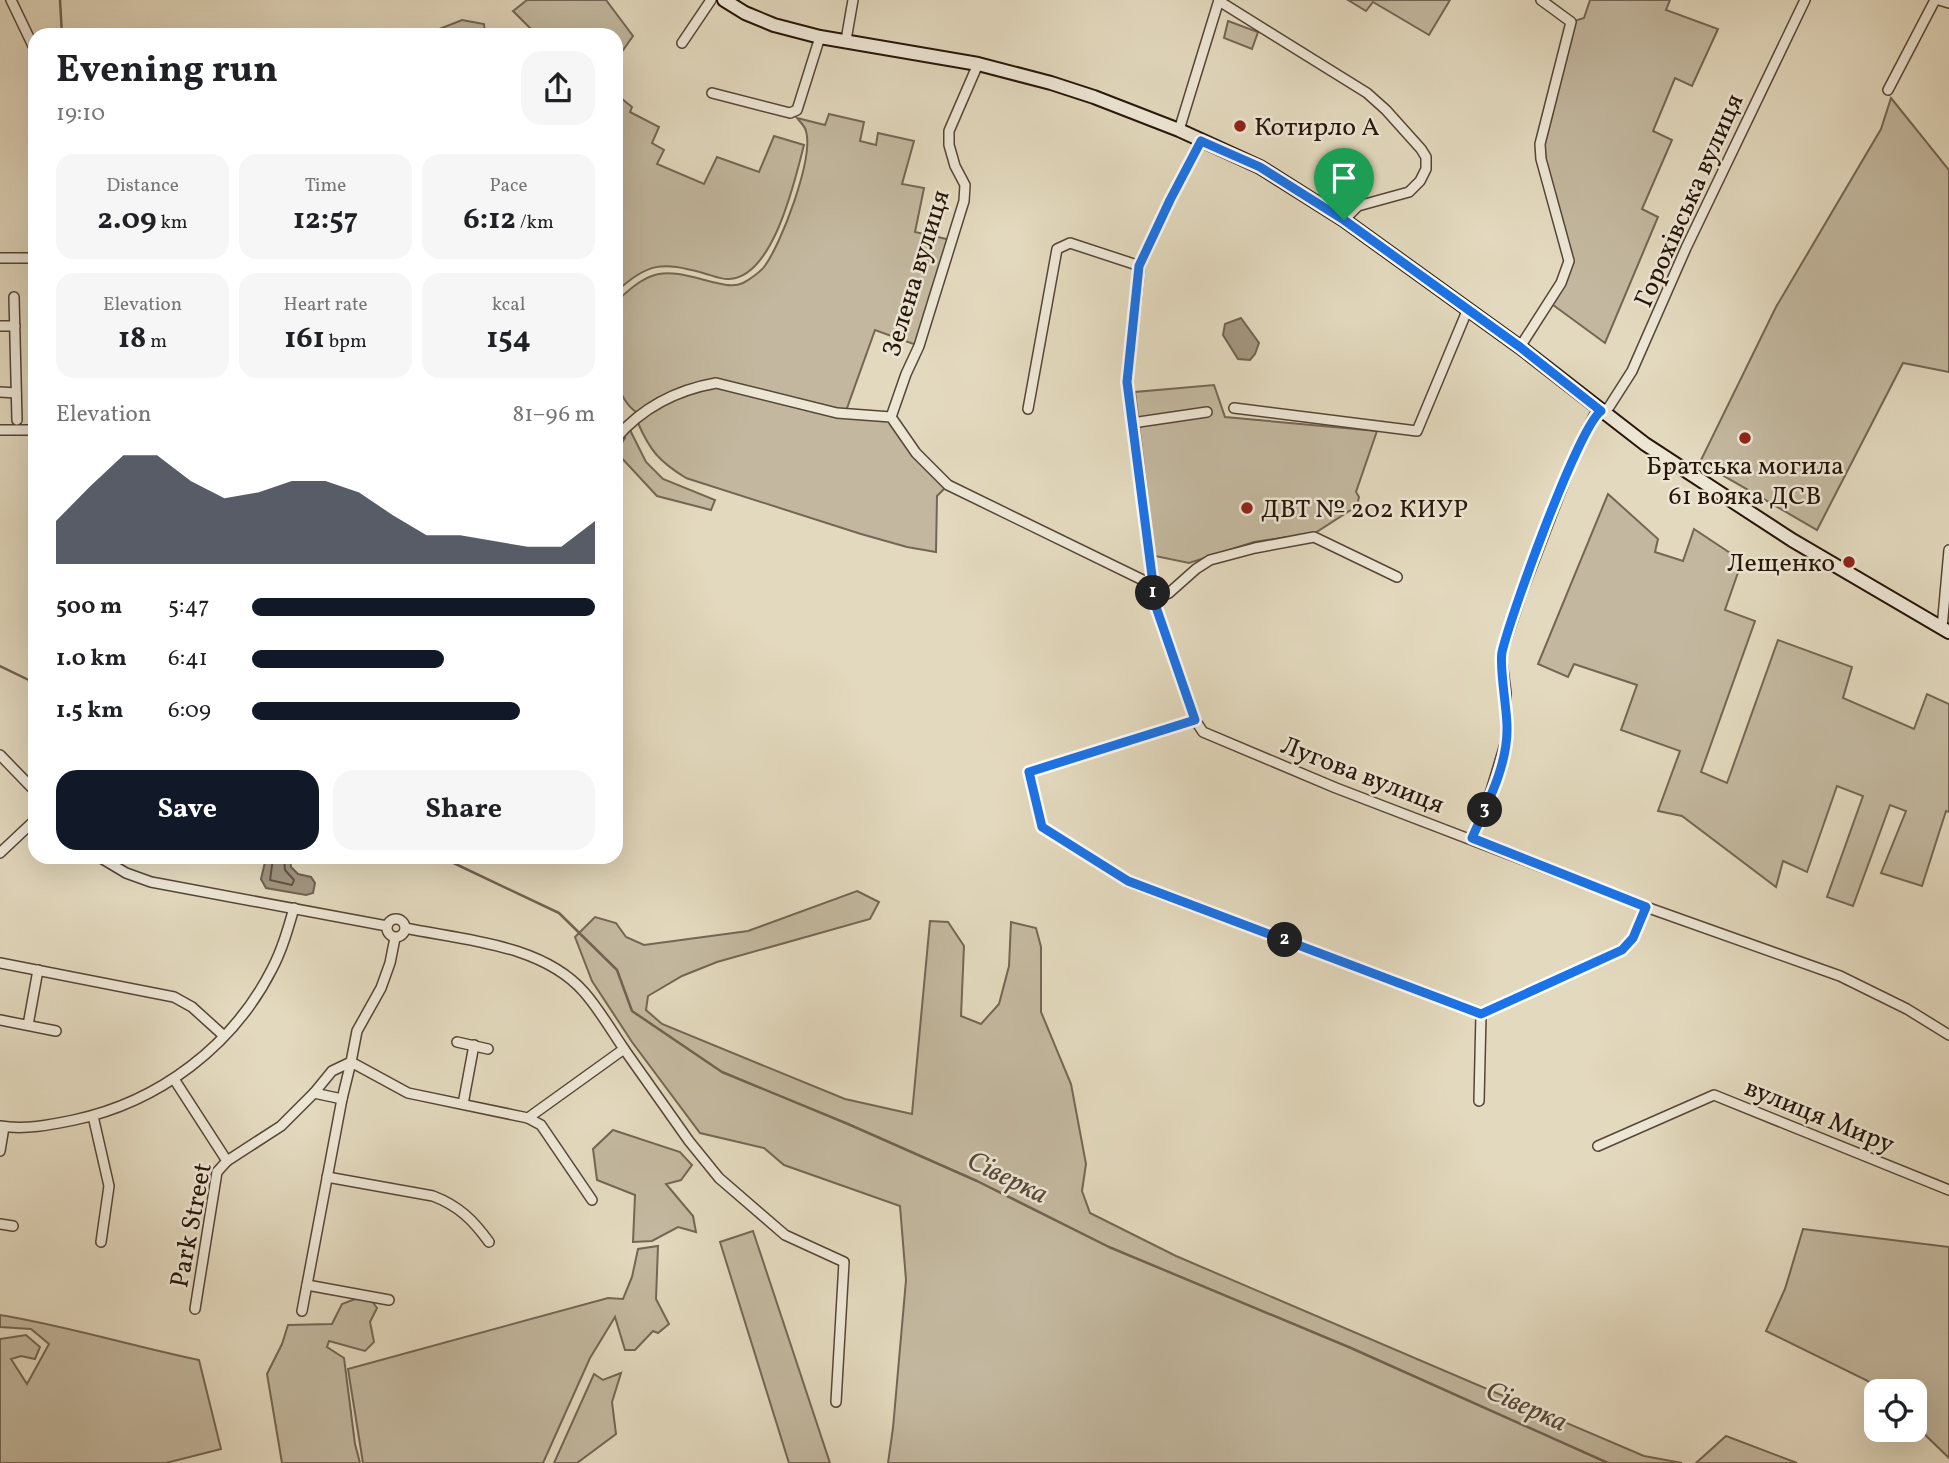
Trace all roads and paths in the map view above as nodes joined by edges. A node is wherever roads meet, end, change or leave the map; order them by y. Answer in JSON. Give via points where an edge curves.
{"nodes":[{"id":1,"x":12,"y":0,"type":"edge"},
{"id":2,"x":710,"y":0,"type":"edge"},
{"id":3,"x":724,"y":0,"type":"edge"},
{"id":4,"x":853,"y":0,"type":"edge"},
{"id":5,"x":1219,"y":0,"type":"edge"},
{"id":6,"x":1541,"y":0,"type":"edge"},
{"id":7,"x":1805,"y":0,"type":"edge"},
{"id":8,"x":1937,"y":0,"type":"edge"},
{"id":9,"x":1949,"y":3,"type":"edge"},
{"id":10,"x":28,"y":35,"type":"edge"},
{"id":11,"x":820,"y":37,"type":"junction"},
{"id":12,"x":846,"y":40,"type":"junction"},
{"id":13,"x":682,"y":43,"type":"dead end"},
{"id":14,"x":978,"y":64,"type":"junction"},
{"id":15,"x":1888,"y":90,"type":"dead end"},
{"id":16,"x":712,"y":93,"type":"dead end"},
{"id":17,"x":1179,"y":130,"type":"junction"},
{"id":18,"x":1201,"y":141,"type":"junction"},
{"id":19,"x":1344,"y":220,"type":"junction"},
{"id":20,"x":0,"y":258,"type":"edge"},
{"id":21,"x":28,"y":258,"type":"edge"},
{"id":22,"x":1139,"y":266,"type":"junction"},
{"id":23,"x":14,"y":297,"type":"dead end"},
{"id":24,"x":1467,"y":311,"type":"junction"},
{"id":25,"x":0,"y":326,"type":"edge"},
{"id":26,"x":15,"y":326,"type":"junction"},
{"id":27,"x":1520,"y":347,"type":"junction"},
{"id":28,"x":0,"y":393,"type":"edge"},
{"id":29,"x":16,"y":393,"type":"junction"},
{"id":30,"x":1234,"y":408,"type":"dead end"},
{"id":31,"x":1028,"y":409,"type":"dead end"},
{"id":32,"x":1601,"y":411,"type":"junction"},
{"id":33,"x":1207,"y":412,"type":"dead end"},
{"id":34,"x":891,"y":417,"type":"junction"},
{"id":35,"x":17,"y":421,"type":"dead end"},
{"id":36,"x":1132,"y":423,"type":"junction"},
{"id":37,"x":0,"y":430,"type":"edge"},
{"id":38,"x":28,"y":430,"type":"edge"},
{"id":39,"x":623,"y":431,"type":"edge"},
{"id":40,"x":1949,"y":550,"type":"edge"},
{"id":41,"x":1397,"y":577,"type":"dead end"},
{"id":42,"x":1152,"y":584,"type":"junction"},
{"id":43,"x":1154,"y":598,"type":"junction"},
{"id":44,"x":1945,"y":630,"type":"edge"},
{"id":45,"x":1195,"y":720,"type":"junction"},
{"id":46,"x":0,"y":755,"type":"edge"},
{"id":47,"x":28,"y":784,"type":"edge"},
{"id":48,"x":28,"y":827,"type":"edge"},
{"id":49,"x":1472,"y":838,"type":"junction"},
{"id":50,"x":0,"y":853,"type":"edge"},
{"id":51,"x":111,"y":864,"type":"edge"},
{"id":52,"x":1646,"y":907,"type":"junction"},
{"id":53,"x":294,"y":908,"type":"junction"},
{"id":54,"x":387,"y":926,"type":"junction"},
{"id":55,"x":405,"y":929,"type":"junction"},
{"id":56,"x":395,"y":938,"type":"junction"},
{"id":57,"x":0,"y":963,"type":"edge"},
{"id":58,"x":38,"y":970,"type":"junction"},
{"id":59,"x":1481,"y":1014,"type":"junction"},
{"id":60,"x":0,"y":1020,"type":"edge"},
{"id":61,"x":28,"y":1025,"type":"junction"},
{"id":62,"x":56,"y":1031,"type":"dead end"},
{"id":63,"x":1949,"y":1035,"type":"edge"},
{"id":64,"x":224,"y":1036,"type":"junction"},
{"id":65,"x":457,"y":1042,"type":"dead end"},
{"id":66,"x":474,"y":1045,"type":"junction"},
{"id":67,"x":488,"y":1049,"type":"dead end"},
{"id":68,"x":624,"y":1049,"type":"junction"},
{"id":69,"x":351,"y":1062,"type":"junction"},
{"id":70,"x":174,"y":1079,"type":"junction"},
{"id":71,"x":314,"y":1093,"type":"junction"},
{"id":72,"x":342,"y":1099,"type":"junction"},
{"id":73,"x":1479,"y":1101,"type":"dead end"},
{"id":74,"x":463,"y":1104,"type":"junction"},
{"id":75,"x":93,"y":1116,"type":"junction"},
{"id":76,"x":528,"y":1118,"type":"junction"},
{"id":77,"x":2,"y":1126,"type":"edge"},
{"id":78,"x":1598,"y":1146,"type":"dead end"},
{"id":79,"x":0,"y":1151,"type":"edge"},
{"id":80,"x":227,"y":1161,"type":"junction"},
{"id":81,"x":327,"y":1177,"type":"junction"},
{"id":82,"x":1949,"y":1190,"type":"edge"},
{"id":83,"x":592,"y":1200,"type":"dead end"},
{"id":84,"x":0,"y":1224,"type":"edge"},
{"id":85,"x":13,"y":1226,"type":"dead end"},
{"id":86,"x":101,"y":1242,"type":"dead end"},
{"id":87,"x":489,"y":1242,"type":"dead end"},
{"id":88,"x":307,"y":1285,"type":"junction"},
{"id":89,"x":389,"y":1300,"type":"dead end"},
{"id":90,"x":195,"y":1309,"type":"dead end"},
{"id":91,"x":302,"y":1311,"type":"dead end"},
{"id":92,"x":836,"y":1402,"type":"dead end"}],
"edges":[{"from":1,"to":10,"type":"street"},
{"from":2,"to":13,"type":"street"},
{"from":3,"to":11,"type":"street","via":[[774,25]]},
{"from":4,"to":12,"type":"street"},
{"from":5,"to":17,"type":"street"},
{"from":5,"to":19,"type":"street","via":[[1367,93],[1426,157],[1426,169],[1409,192],[1358,206]]},
{"from":6,"to":27,"type":"street","via":[[1571,22],[1540,144],[1569,261],[1561,283]]},
{"from":7,"to":32,"type":"street","name":"Горохівська вулиця","via":[[1632,371],[1609,407]]},
{"from":8,"to":9,"type":"street"},
{"from":8,"to":15,"type":"street"},
{"from":11,"to":12,"type":"street"},
{"from":11,"to":16,"type":"street","via":[[797,110],[790,113]]},
{"from":12,"to":14,"type":"street"},
{"from":14,"to":17,"type":"street","via":[[1094,97]]},
{"from":14,"to":34,"type":"street","name":"Зелена вулиця","via":[[949,131],[955,166],[965,185],[964,201],[919,346]]},
{"from":17,"to":18,"type":"street"},
{"from":18,"to":19,"type":"street","via":[[1260,167]]},
{"from":18,"to":22,"type":"street"},
{"from":19,"to":24,"type":"street"},
{"from":20,"to":21,"type":"street"},
{"from":22,"to":31,"type":"street","via":[[1070,243],[1057,249]]},
{"from":22,"to":36,"type":"street","via":[[1127,382]]},
{"from":23,"to":26,"type":"street"},
{"from":24,"to":27,"type":"street"},
{"from":24,"to":30,"type":"street","via":[[1417,432]]},
{"from":25,"to":26,"type":"street"},
{"from":26,"to":29,"type":"street"},
{"from":27,"to":32,"type":"street"},
{"from":28,"to":29,"type":"street"},
{"from":29,"to":35,"type":"street"},
{"from":32,"to":44,"type":"street","via":[[1792,540]]},
{"from":32,"to":49,"type":"street","name":"Горохівська вулиця","via":[[1578,447],[1501,655],[1506,741],[1488,804]]},
{"from":33,"to":36,"type":"street"},
{"from":34,"to":39,"type":"street","via":[[837,413],[716,383],[659,402]]},
{"from":34,"to":42,"type":"street","via":[[916,453],[948,485]]},
{"from":36,"to":42,"type":"street"},
{"from":37,"to":38,"type":"street"},
{"from":40,"to":44,"type":"street"},
{"from":41,"to":43,"type":"street","via":[[1314,537],[1210,560],[1170,593]]},
{"from":42,"to":43,"type":"street"},
{"from":43,"to":45,"type":"street"},
{"from":45,"to":49,"type":"street","name":"Лугова вулиця","via":[[1203,732]]},
{"from":45,"to":59,"type":"street","via":[[1029,772],[1042,827],[1128,881]]},
{"from":46,"to":47,"type":"street"},
{"from":48,"to":50,"type":"street"},
{"from":49,"to":52,"type":"street","name":"Лугова вулиця"},
{"from":51,"to":53,"type":"street","via":[[151,881]]},
{"from":52,"to":59,"type":"street","via":[[1633,938],[1622,950]]},
{"from":52,"to":63,"type":"street","name":"Лугова вулиця","via":[[1840,976]]},
{"from":53,"to":54,"type":"street"},
{"from":53,"to":64,"type":"street","via":[[272,970]]},
{"from":54,"to":55,"type":"street","via":[[395,919]]},
{"from":54,"to":56,"type":"street"},
{"from":55,"to":56,"type":"street"},
{"from":55,"to":68,"type":"street","via":[[528,953],[556,968],[584,991]]},
{"from":56,"to":69,"type":"street","via":[[381,988],[357,1031]]},
{"from":57,"to":58,"type":"street"},
{"from":58,"to":61,"type":"street"},
{"from":58,"to":64,"type":"street","via":[[174,997]]},
{"from":59,"to":73,"type":"street"},
{"from":60,"to":61,"type":"street"},
{"from":61,"to":62,"type":"street"},
{"from":64,"to":70,"type":"street"},
{"from":65,"to":66,"type":"street"},
{"from":66,"to":67,"type":"street"},
{"from":66,"to":74,"type":"street"},
{"from":68,"to":76,"type":"street"},
{"from":68,"to":92,"type":"street","via":[[719,1178],[785,1235],[844,1262]]},
{"from":69,"to":71,"type":"street","via":[[332,1071]]},
{"from":69,"to":72,"type":"street"},
{"from":69,"to":74,"type":"street","via":[[408,1093]]},
{"from":70,"to":75,"type":"street","via":[[131,1103]]},
{"from":70,"to":80,"type":"street","name":"Park Street"},
{"from":71,"to":72,"type":"street"},
{"from":71,"to":80,"type":"street","via":[[281,1126]]},
{"from":72,"to":81,"type":"street"},
{"from":74,"to":76,"type":"street"},
{"from":75,"to":77,"type":"street","via":[[45,1126]]},
{"from":75,"to":86,"type":"street","via":[[109,1186]]},
{"from":76,"to":83,"type":"street","via":[[541,1125]]},
{"from":77,"to":79,"type":"street"},
{"from":78,"to":82,"type":"street","name":"вулиця Миру","via":[[1714,1095]]},
{"from":80,"to":90,"type":"street","name":"Park Street","via":[[218,1171]]},
{"from":81,"to":87,"type":"street","via":[[449,1202],[469,1217]]},
{"from":81,"to":88,"type":"street"},
{"from":84,"to":85,"type":"street"},
{"from":88,"to":89,"type":"street"},
{"from":88,"to":91,"type":"street"}]}
